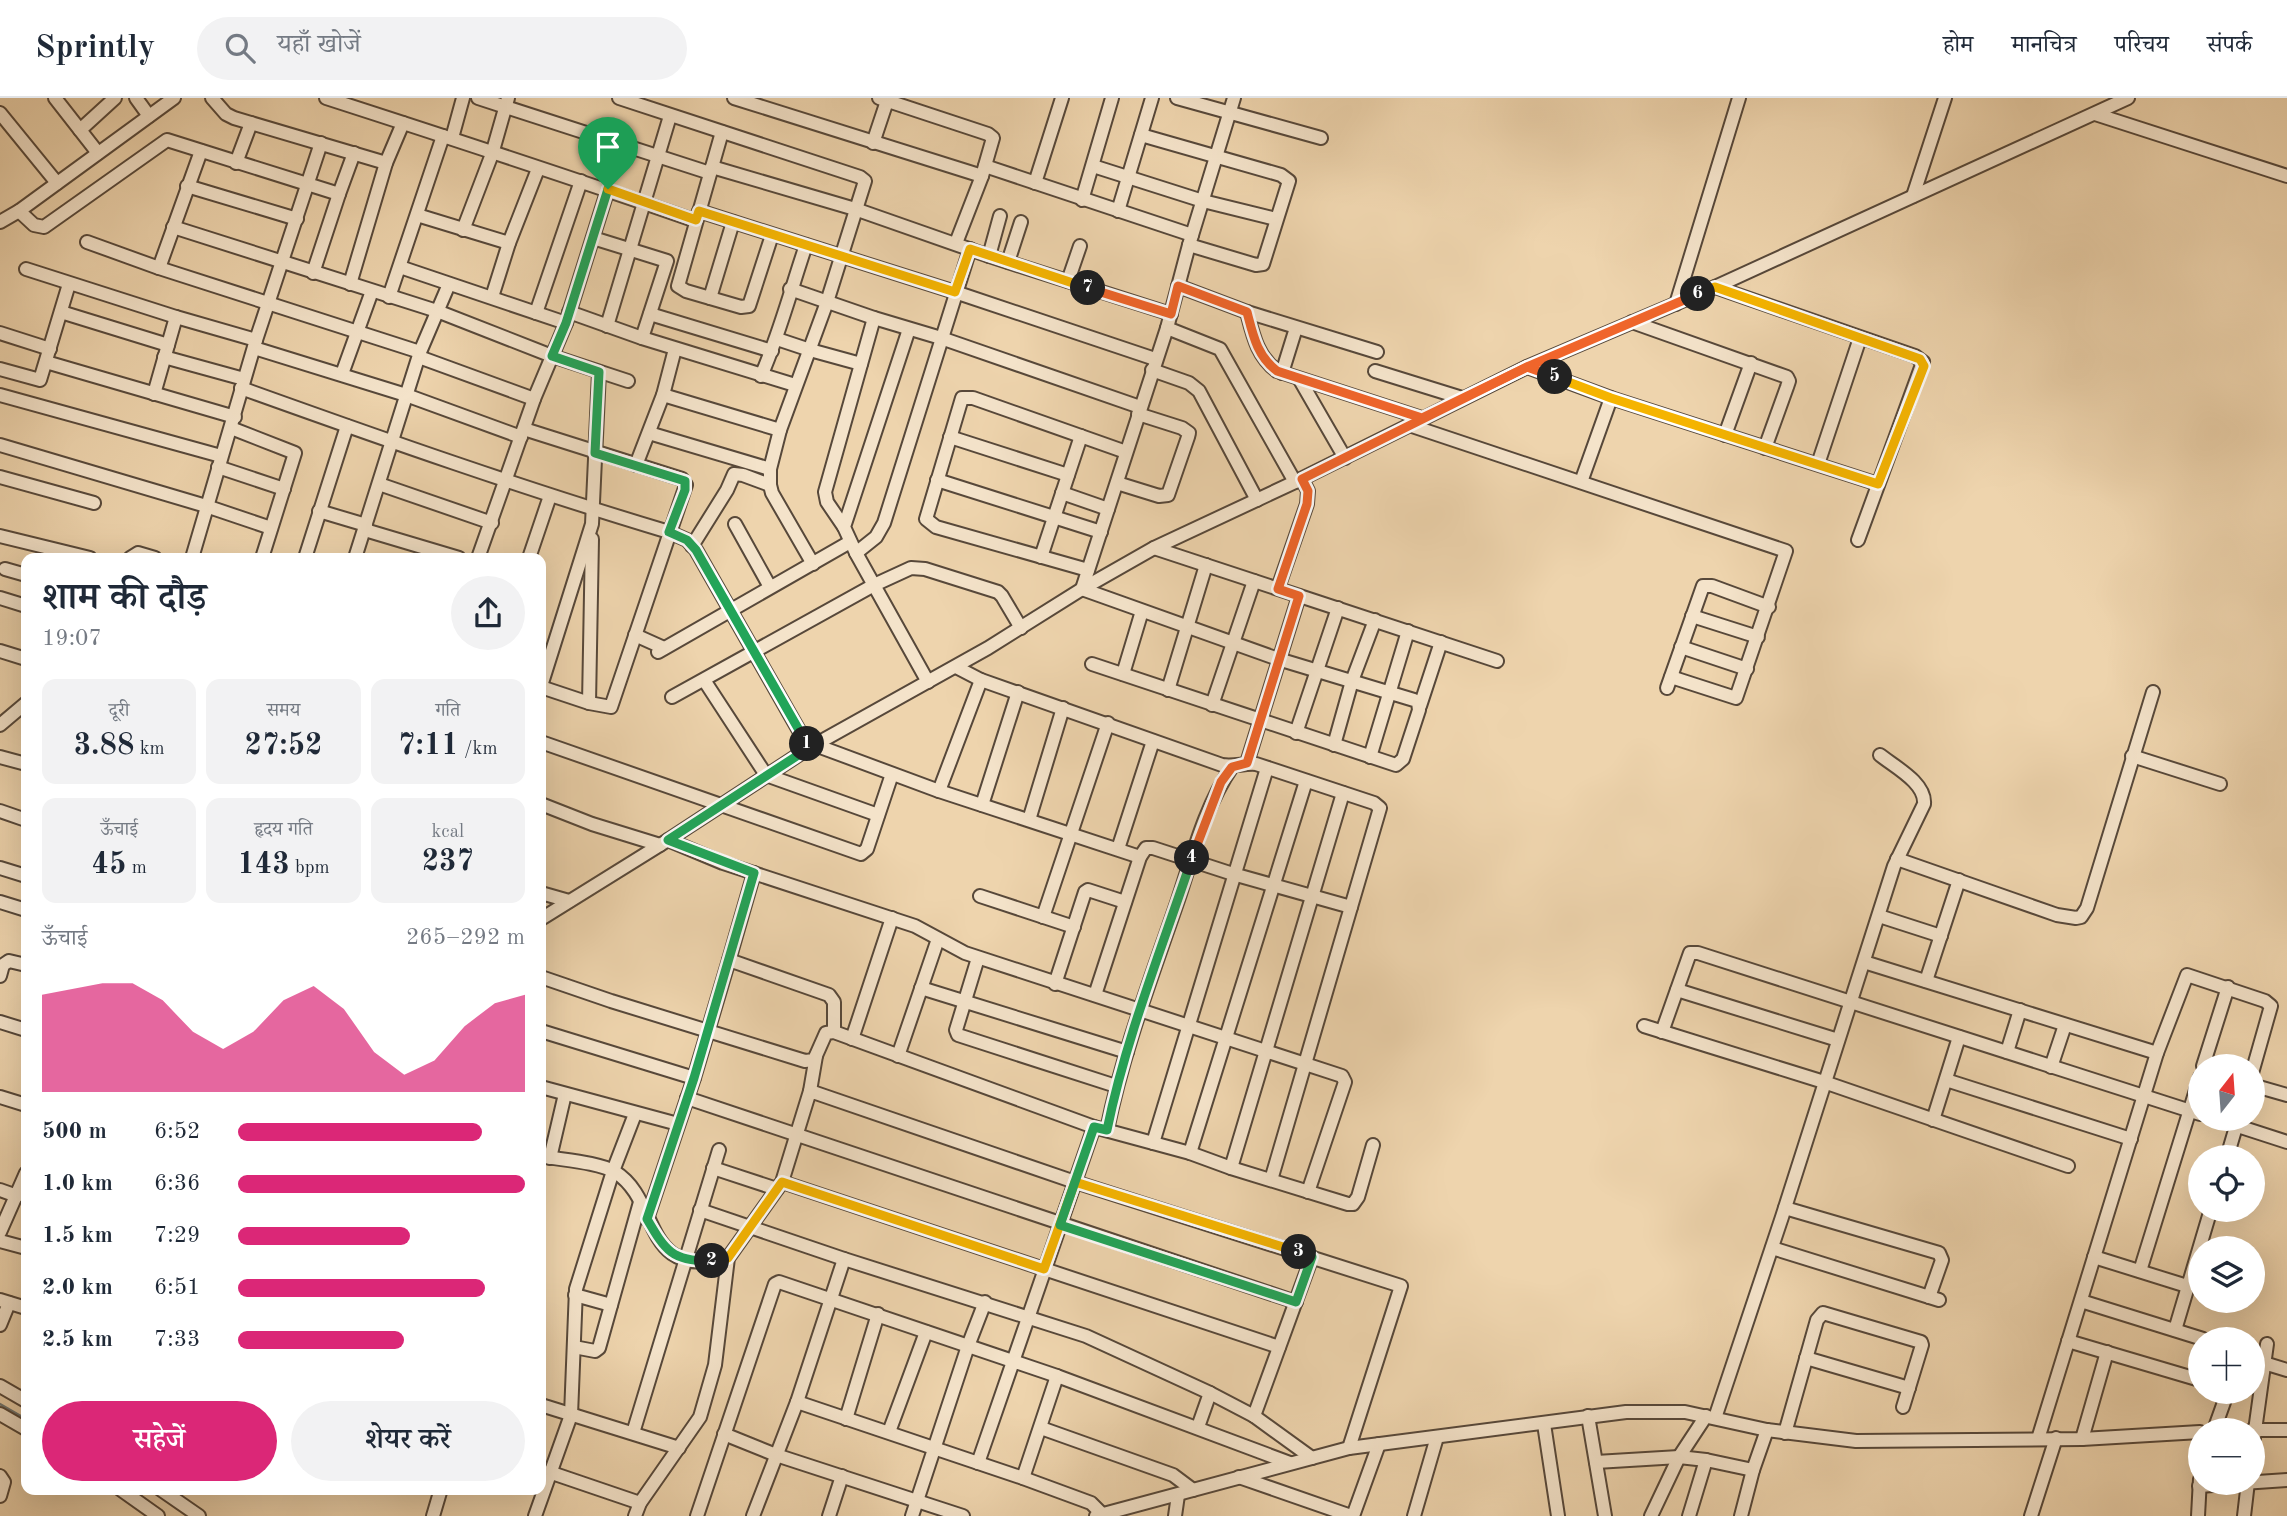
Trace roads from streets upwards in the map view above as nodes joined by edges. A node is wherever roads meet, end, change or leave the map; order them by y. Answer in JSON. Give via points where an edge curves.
{"nodes":[{"id":1,"x":55,"y":98,"type":"edge"},
{"id":2,"x":136,"y":98,"type":"edge"},
{"id":3,"x":174,"y":98,"type":"edge"},
{"id":4,"x":212,"y":98,"type":"edge"},
{"id":5,"x":326,"y":98,"type":"edge"},
{"id":6,"x":463,"y":98,"type":"edge"},
{"id":7,"x":478,"y":98,"type":"edge"},
{"id":8,"x":619,"y":98,"type":"edge"},
{"id":9,"x":734,"y":98,"type":"edge"},
{"id":10,"x":1062,"y":98,"type":"edge"},
{"id":11,"x":1112,"y":98,"type":"edge"},
{"id":12,"x":1152,"y":98,"type":"edge"},
{"id":13,"x":1234,"y":98,"type":"edge"},
{"id":14,"x":1740,"y":98,"type":"edge"},
{"id":15,"x":1945,"y":98,"type":"edge"},
{"id":16,"x":2128,"y":98,"type":"edge"},
{"id":17,"x":883,"y":99,"type":"edge"},
{"id":18,"x":1184,"y":99,"type":"edge"},
{"id":19,"x":107,"y":101,"type":"edge"},
{"id":20,"x":507,"y":102,"type":"edge"},
{"id":21,"x":1230,"y":112,"type":"junction"},
{"id":22,"x":0,"y":113,"type":"edge"},
{"id":23,"x":2095,"y":114,"type":"junction"},
{"id":24,"x":149,"y":116,"type":"junction"},
{"id":25,"x":670,"y":116,"type":"junction"},
{"id":26,"x":251,"y":123,"type":"junction"},
{"id":27,"x":403,"y":123,"type":"junction"},
{"id":28,"x":80,"y":130,"type":"junction"},
{"id":29,"x":722,"y":132,"type":"junction"},
{"id":30,"x":1141,"y":135,"type":"junction"},
{"id":31,"x":448,"y":137,"type":"junction"},
{"id":32,"x":1321,"y":138,"type":"dead end"},
{"id":33,"x":321,"y":143,"type":"junction"},
{"id":34,"x":873,"y":143,"type":"junction"},
{"id":35,"x":201,"y":151,"type":"junction"},
{"id":36,"x":98,"y":153,"type":"junction"},
{"id":37,"x":354,"y":153,"type":"junction"},
{"id":38,"x":492,"y":154,"type":"junction"},
{"id":39,"x":660,"y":156,"type":"junction"},
{"id":40,"x":1217,"y":157,"type":"junction"},
{"id":41,"x":236,"y":163,"type":"junction"},
{"id":42,"x":386,"y":163,"type":"junction"},
{"id":43,"x":1093,"y":166,"type":"junction"},
{"id":44,"x":538,"y":169,"type":"junction"},
{"id":45,"x":711,"y":170,"type":"junction"},
{"id":46,"x":984,"y":171,"type":"junction"},
{"id":47,"x":2287,"y":176,"type":"edge"},
{"id":48,"x":1129,"y":177,"type":"junction"},
{"id":49,"x":581,"y":181,"type":"junction"},
{"id":50,"x":57,"y":183,"type":"junction"},
{"id":51,"x":1035,"y":183,"type":"junction"},
{"id":52,"x":308,"y":184,"type":"junction"},
{"id":53,"x":187,"y":186,"type":"junction"},
{"id":54,"x":608,"y":189,"type":"junction"},
{"id":55,"x":339,"y":194,"type":"junction"},
{"id":56,"x":1913,"y":196,"type":"junction"},
{"id":57,"x":1082,"y":200,"type":"junction"},
{"id":58,"x":1203,"y":201,"type":"junction"},
{"id":59,"x":646,"y":203,"type":"junction"},
{"id":60,"x":855,"y":209,"type":"junction"},
{"id":61,"x":19,"y":211,"type":"junction"},
{"id":62,"x":1118,"y":211,"type":"junction"},
{"id":63,"x":416,"y":215,"type":"junction"},
{"id":64,"x":697,"y":216,"type":"junction"},
{"id":65,"x":1000,"y":216,"type":"dead end"},
{"id":66,"x":297,"y":219,"type":"junction"},
{"id":67,"x":1276,"y":219,"type":"junction"},
{"id":68,"x":0,"y":222,"type":"edge"},
{"id":69,"x":733,"y":222,"type":"junction"},
{"id":70,"x":1021,"y":222,"type":"dead end"},
{"id":71,"x":173,"y":227,"type":"junction"},
{"id":72,"x":463,"y":230,"type":"junction"},
{"id":73,"x":772,"y":234,"type":"junction"},
{"id":74,"x":593,"y":238,"type":"junction"},
{"id":75,"x":1190,"y":240,"type":"junction"},
{"id":76,"x":87,"y":242,"type":"dead end"},
{"id":77,"x":509,"y":243,"type":"junction"},
{"id":78,"x":956,"y":243,"type":"junction"},
{"id":79,"x":806,"y":245,"type":"junction"},
{"id":80,"x":1080,"y":247,"type":"dead end"},
{"id":81,"x":970,"y":249,"type":"junction"},
{"id":82,"x":631,"y":250,"type":"junction"},
{"id":83,"x":989,"y":256,"type":"junction"},
{"id":84,"x":842,"y":257,"type":"junction"},
{"id":85,"x":284,"y":261,"type":"junction"},
{"id":86,"x":667,"y":261,"type":"junction"},
{"id":87,"x":1007,"y":262,"type":"junction"},
{"id":88,"x":682,"y":265,"type":"junction"},
{"id":89,"x":400,"y":267,"type":"junction"},
{"id":90,"x":159,"y":268,"type":"junction"},
{"id":91,"x":26,"y":269,"type":"dead end"},
{"id":92,"x":313,"y":273,"type":"junction"},
{"id":93,"x":1068,"y":281,"type":"junction"},
{"id":94,"x":69,"y":284,"type":"junction"},
{"id":95,"x":350,"y":284,"type":"junction"},
{"id":96,"x":449,"y":284,"type":"junction"},
{"id":97,"x":1178,"y":286,"type":"junction"},
{"id":98,"x":1715,"y":287,"type":"junction"},
{"id":99,"x":790,"y":289,"type":"junction"},
{"id":100,"x":372,"y":291,"type":"junction"},
{"id":101,"x":955,"y":292,"type":"junction"},
{"id":102,"x":389,"y":297,"type":"junction"},
{"id":103,"x":492,"y":298,"type":"junction"},
{"id":104,"x":710,"y":298,"type":"junction"},
{"id":105,"x":269,"y":302,"type":"junction"},
{"id":106,"x":827,"y":302,"type":"junction"},
{"id":107,"x":1676,"y":303,"type":"junction"},
{"id":108,"x":61,"y":312,"type":"junction"},
{"id":109,"x":437,"y":312,"type":"junction"},
{"id":110,"x":1247,"y":312,"type":"junction"},
{"id":111,"x":536,"y":313,"type":"junction"},
{"id":112,"x":650,"y":314,"type":"junction"},
{"id":113,"x":1171,"y":314,"type":"junction"},
{"id":114,"x":176,"y":317,"type":"junction"},
{"id":115,"x":567,"y":317,"type":"junction"},
{"id":116,"x":874,"y":318,"type":"junction"},
{"id":117,"x":1632,"y":322,"type":"junction"},
{"id":118,"x":607,"y":326,"type":"junction"},
{"id":119,"x":1167,"y":328,"type":"junction"},
{"id":120,"x":1296,"y":328,"type":"junction"},
{"id":121,"x":909,"y":329,"type":"junction"},
{"id":122,"x":358,"y":332,"type":"junction"},
{"id":123,"x":0,"y":333,"type":"edge"},
{"id":124,"x":642,"y":338,"type":"junction"},
{"id":125,"x":941,"y":338,"type":"junction"},
{"id":126,"x":1860,"y":338,"type":"junction"},
{"id":127,"x":255,"y":344,"type":"junction"},
{"id":128,"x":775,"y":345,"type":"junction"},
{"id":129,"x":675,"y":349,"type":"junction"},
{"id":130,"x":810,"y":350,"type":"junction"},
{"id":131,"x":166,"y":351,"type":"junction"},
{"id":132,"x":1377,"y":352,"type":"dead end"},
{"id":133,"x":419,"y":354,"type":"junction"},
{"id":134,"x":48,"y":355,"type":"junction"},
{"id":135,"x":552,"y":356,"type":"junction"},
{"id":136,"x":1751,"y":363,"type":"junction"},
{"id":137,"x":861,"y":364,"type":"junction"},
{"id":138,"x":1154,"y":364,"type":"junction"},
{"id":139,"x":1527,"y":367,"type":"junction"},
{"id":140,"x":0,"y":369,"type":"edge"},
{"id":141,"x":1376,"y":371,"type":"dead end"},
{"id":142,"x":599,"y":372,"type":"junction"},
{"id":143,"x":1282,"y":373,"type":"junction"},
{"id":144,"x":342,"y":374,"type":"junction"},
{"id":145,"x":761,"y":376,"type":"junction"},
{"id":146,"x":1300,"y":380,"type":"junction"},
{"id":147,"x":628,"y":381,"type":"dead end"},
{"id":148,"x":243,"y":384,"type":"junction"},
{"id":149,"x":795,"y":385,"type":"junction"},
{"id":150,"x":154,"y":394,"type":"junction"},
{"id":151,"x":0,"y":395,"type":"edge"},
{"id":152,"x":406,"y":395,"type":"junction"},
{"id":153,"x":663,"y":395,"type":"junction"},
{"id":154,"x":1462,"y":398,"type":"junction"},
{"id":155,"x":1611,"y":398,"type":"junction"},
{"id":156,"x":534,"y":399,"type":"junction"},
{"id":157,"x":1139,"y":411,"type":"junction"},
{"id":158,"x":1422,"y":418,"type":"junction"},
{"id":159,"x":233,"y":423,"type":"junction"},
{"id":160,"x":1409,"y":425,"type":"junction"},
{"id":161,"x":347,"y":426,"type":"junction"},
{"id":162,"x":780,"y":430,"type":"junction"},
{"id":163,"x":523,"y":433,"type":"junction"},
{"id":164,"x":649,"y":433,"type":"junction"},
{"id":165,"x":1725,"y":435,"type":"junction"},
{"id":166,"x":1081,"y":436,"type":"junction"},
{"id":167,"x":950,"y":437,"type":"junction"},
{"id":168,"x":391,"y":442,"type":"junction"},
{"id":169,"x":0,"y":444,"type":"edge"},
{"id":170,"x":1765,"y":448,"type":"junction"},
{"id":171,"x":1126,"y":452,"type":"junction"},
{"id":172,"x":595,"y":453,"type":"junction"},
{"id":173,"x":1345,"y":458,"type":"junction"},
{"id":174,"x":220,"y":461,"type":"junction"},
{"id":175,"x":1818,"y":464,"type":"junction"},
{"id":176,"x":636,"y":465,"type":"junction"},
{"id":177,"x":771,"y":469,"type":"junction"},
{"id":178,"x":1068,"y":475,"type":"junction"},
{"id":179,"x":0,"y":477,"type":"edge"},
{"id":180,"x":937,"y":480,"type":"junction"},
{"id":181,"x":506,"y":481,"type":"junction"},
{"id":182,"x":1298,"y":481,"type":"junction"},
{"id":183,"x":1581,"y":482,"type":"junction"},
{"id":184,"x":1117,"y":483,"type":"junction"},
{"id":185,"x":379,"y":484,"type":"junction"},
{"id":186,"x":1878,"y":484,"type":"junction"},
{"id":187,"x":770,"y":485,"type":"junction"},
{"id":188,"x":284,"y":489,"type":"junction"},
{"id":189,"x":1062,"y":493,"type":"junction"},
{"id":190,"x":550,"y":496,"type":"junction"},
{"id":191,"x":1257,"y":500,"type":"junction"},
{"id":192,"x":94,"y":503,"type":"dead end"},
{"id":193,"x":206,"y":506,"type":"junction"},
{"id":194,"x":1108,"y":509,"type":"junction"},
{"id":195,"x":594,"y":510,"type":"junction"},
{"id":196,"x":319,"y":511,"type":"junction"},
{"id":197,"x":1054,"y":517,"type":"junction"},
{"id":198,"x":492,"y":523,"type":"junction"},
{"id":199,"x":592,"y":524,"type":"junction"},
{"id":200,"x":734,"y":524,"type":"dead end"},
{"id":201,"x":845,"y":527,"type":"junction"},
{"id":202,"x":271,"y":528,"type":"junction"},
{"id":203,"x":365,"y":528,"type":"junction"},
{"id":204,"x":669,"y":532,"type":"junction"},
{"id":205,"x":1101,"y":532,"type":"junction"},
{"id":206,"x":0,"y":536,"type":"edge"},
{"id":207,"x":1858,"y":540,"type":"dead end"},
{"id":208,"x":692,"y":545,"type":"junction"},
{"id":209,"x":853,"y":547,"type":"junction"},
{"id":210,"x":1154,"y":548,"type":"junction"},
{"id":211,"x":70,"y":553,"type":"edge"},
{"id":212,"x":193,"y":553,"type":"edge"},
{"id":213,"x":264,"y":553,"type":"edge"},
{"id":214,"x":306,"y":553,"type":"edge"},
{"id":215,"x":357,"y":553,"type":"edge"},
{"id":216,"x":443,"y":553,"type":"edge"},
{"id":217,"x":480,"y":553,"type":"edge"},
{"id":218,"x":531,"y":553,"type":"edge"},
{"id":219,"x":1041,"y":556,"type":"junction"},
{"id":220,"x":813,"y":564,"type":"junction"},
{"id":221,"x":1206,"y":565,"type":"junction"},
{"id":222,"x":5,"y":569,"type":"dead end"},
{"id":223,"x":1088,"y":570,"type":"junction"},
{"id":224,"x":21,"y":574,"type":"edge"},
{"id":225,"x":1254,"y":581,"type":"junction"},
{"id":226,"x":874,"y":585,"type":"junction"},
{"id":227,"x":770,"y":587,"type":"junction"},
{"id":228,"x":1082,"y":589,"type":"junction"},
{"id":229,"x":1278,"y":589,"type":"junction"},
{"id":230,"x":568,"y":595,"type":"junction"},
{"id":231,"x":1299,"y":596,"type":"junction"},
{"id":232,"x":0,"y":598,"type":"edge"},
{"id":233,"x":590,"y":598,"type":"junction"},
{"id":234,"x":21,"y":604,"type":"edge"},
{"id":235,"x":1769,"y":607,"type":"junction"},
{"id":236,"x":1338,"y":608,"type":"junction"},
{"id":237,"x":730,"y":611,"type":"junction"},
{"id":238,"x":1142,"y":611,"type":"junction"},
{"id":239,"x":1692,"y":615,"type":"junction"},
{"id":240,"x":1375,"y":620,"type":"junction"},
{"id":241,"x":1188,"y":627,"type":"junction"},
{"id":242,"x":1021,"y":628,"type":"junction"},
{"id":243,"x":1408,"y":631,"type":"junction"},
{"id":244,"x":635,"y":635,"type":"junction"},
{"id":245,"x":1758,"y":637,"type":"junction"},
{"id":246,"x":1441,"y":642,"type":"junction"},
{"id":247,"x":1233,"y":643,"type":"junction"},
{"id":248,"x":1681,"y":648,"type":"junction"},
{"id":249,"x":0,"y":651,"type":"edge"},
{"id":250,"x":754,"y":654,"type":"junction"},
{"id":251,"x":21,"y":657,"type":"edge"},
{"id":252,"x":1278,"y":659,"type":"junction"},
{"id":253,"x":1497,"y":661,"type":"dead end"},
{"id":254,"x":1092,"y":664,"type":"dead end"},
{"id":255,"x":956,"y":667,"type":"junction"},
{"id":256,"x":1747,"y":669,"type":"junction"},
{"id":257,"x":546,"y":670,"type":"edge"},
{"id":258,"x":1317,"y":670,"type":"junction"},
{"id":259,"x":1123,"y":674,"type":"junction"},
{"id":260,"x":704,"y":680,"type":"junction"},
{"id":261,"x":981,"y":680,"type":"junction"},
{"id":262,"x":1352,"y":681,"type":"junction"},
{"id":263,"x":928,"y":682,"type":"junction"},
{"id":264,"x":546,"y":689,"type":"edge"},
{"id":265,"x":1168,"y":690,"type":"junction"},
{"id":266,"x":1018,"y":692,"type":"junction"},
{"id":267,"x":1388,"y":692,"type":"junction"},
{"id":268,"x":2153,"y":692,"type":"dead end"},
{"id":269,"x":672,"y":697,"type":"dead end"},
{"id":270,"x":589,"y":704,"type":"junction"},
{"id":271,"x":1212,"y":705,"type":"junction"},
{"id":272,"x":1420,"y":706,"type":"junction"},
{"id":273,"x":1063,"y":708,"type":"junction"},
{"id":274,"x":21,"y":711,"type":"edge"},
{"id":275,"x":1259,"y":720,"type":"junction"},
{"id":276,"x":1108,"y":723,"type":"junction"},
{"id":277,"x":0,"y":725,"type":"edge"},
{"id":278,"x":1296,"y":733,"type":"junction"},
{"id":279,"x":1153,"y":741,"type":"junction"},
{"id":280,"x":546,"y":744,"type":"edge"},
{"id":281,"x":1334,"y":745,"type":"junction"},
{"id":282,"x":812,"y":746,"type":"junction"},
{"id":283,"x":1880,"y":755,"type":"dead end"},
{"id":284,"x":2132,"y":756,"type":"junction"},
{"id":285,"x":0,"y":757,"type":"edge"},
{"id":286,"x":1370,"y":757,"type":"junction"},
{"id":287,"x":21,"y":763,"type":"edge"},
{"id":288,"x":1247,"y":763,"type":"junction"},
{"id":289,"x":1232,"y":767,"type":"junction"},
{"id":290,"x":1267,"y":768,"type":"junction"},
{"id":291,"x":892,"y":774,"type":"junction"},
{"id":292,"x":766,"y":775,"type":"junction"},
{"id":293,"x":1306,"y":781,"type":"junction"},
{"id":294,"x":2220,"y":784,"type":"dead end"},
{"id":295,"x":939,"y":791,"type":"junction"},
{"id":296,"x":1343,"y":793,"type":"junction"},
{"id":297,"x":982,"y":805,"type":"junction"},
{"id":298,"x":546,"y":806,"type":"edge"},
{"id":299,"x":720,"y":806,"type":"junction"},
{"id":300,"x":0,"y":811,"type":"edge"},
{"id":301,"x":878,"y":815,"type":"junction"},
{"id":302,"x":21,"y":818,"type":"edge"},
{"id":303,"x":1029,"y":820,"type":"junction"},
{"id":304,"x":1071,"y":833,"type":"junction"},
{"id":305,"x":664,"y":843,"type":"junction"},
{"id":306,"x":1118,"y":849,"type":"junction"},
{"id":307,"x":1140,"y":857,"type":"junction"},
{"id":308,"x":1897,"y":859,"type":"junction"},
{"id":309,"x":1192,"y":860,"type":"junction"},
{"id":310,"x":0,"y":868,"type":"edge"},
{"id":311,"x":754,"y":873,"type":"junction"},
{"id":312,"x":21,"y":874,"type":"edge"},
{"id":313,"x":1233,"y":874,"type":"junction"},
{"id":314,"x":1959,"y":880,"type":"junction"},
{"id":315,"x":1275,"y":884,"type":"junction"},
{"id":316,"x":546,"y":894,"type":"edge"},
{"id":317,"x":980,"y":895,"type":"dead end"},
{"id":318,"x":1314,"y":895,"type":"junction"},
{"id":319,"x":569,"y":901,"type":"junction"},
{"id":320,"x":0,"y":902,"type":"edge"},
{"id":321,"x":1125,"y":902,"type":"junction"},
{"id":322,"x":21,"y":908,"type":"edge"},
{"id":323,"x":1351,"y":908,"type":"junction"},
{"id":324,"x":546,"y":916,"type":"edge"},
{"id":325,"x":1879,"y":916,"type":"junction"},
{"id":326,"x":1043,"y":917,"type":"junction"},
{"id":327,"x":892,"y":918,"type":"junction"},
{"id":328,"x":1074,"y":927,"type":"junction"},
{"id":329,"x":1941,"y":936,"type":"junction"},
{"id":330,"x":938,"y":939,"type":"junction"},
{"id":331,"x":978,"y":958,"type":"junction"},
{"id":332,"x":729,"y":960,"type":"junction"},
{"id":333,"x":1864,"y":962,"type":"junction"},
{"id":334,"x":21,"y":964,"type":"edge"},
{"id":335,"x":0,"y":976,"type":"edge"},
{"id":336,"x":546,"y":979,"type":"edge"},
{"id":337,"x":1926,"y":981,"type":"junction"},
{"id":338,"x":1055,"y":984,"type":"junction"},
{"id":339,"x":921,"y":988,"type":"junction"},
{"id":340,"x":2228,"y":988,"type":"junction"},
{"id":341,"x":1677,"y":990,"type":"junction"},
{"id":342,"x":1095,"y":995,"type":"junction"},
{"id":343,"x":1852,"y":1001,"type":"junction"},
{"id":344,"x":965,"y":1002,"type":"junction"},
{"id":345,"x":1141,"y":1009,"type":"junction"},
{"id":346,"x":2020,"y":1010,"type":"junction"},
{"id":347,"x":0,"y":1022,"type":"edge"},
{"id":348,"x":2065,"y":1025,"type":"junction"},
{"id":349,"x":1188,"y":1026,"type":"junction"},
{"id":350,"x":1644,"y":1026,"type":"dead end"},
{"id":351,"x":21,"y":1028,"type":"edge"},
{"id":352,"x":707,"y":1030,"type":"junction"},
{"id":353,"x":834,"y":1032,"type":"junction"},
{"id":354,"x":1662,"y":1032,"type":"junction"},
{"id":355,"x":546,"y":1033,"type":"edge"},
{"id":356,"x":1959,"y":1037,"type":"junction"},
{"id":357,"x":852,"y":1039,"type":"junction"},
{"id":358,"x":1225,"y":1040,"type":"junction"},
{"id":359,"x":1839,"y":1040,"type":"junction"},
{"id":360,"x":1267,"y":1051,"type":"junction"},
{"id":361,"x":1126,"y":1052,"type":"junction"},
{"id":362,"x":2007,"y":1052,"type":"junction"},
{"id":363,"x":2157,"y":1053,"type":"junction"},
{"id":364,"x":2207,"y":1054,"type":"edge"},
{"id":365,"x":2257,"y":1054,"type":"edge"},
{"id":366,"x":817,"y":1056,"type":"junction"},
{"id":367,"x":898,"y":1056,"type":"junction"},
{"id":368,"x":1304,"y":1064,"type":"junction"},
{"id":369,"x":2051,"y":1067,"type":"junction"},
{"id":370,"x":694,"y":1078,"type":"junction"},
{"id":371,"x":1946,"y":1080,"type":"junction"},
{"id":372,"x":1824,"y":1082,"type":"junction"},
{"id":373,"x":1116,"y":1086,"type":"junction"},
{"id":374,"x":546,"y":1088,"type":"edge"},
{"id":375,"x":2265,"y":1089,"type":"edge"},
{"id":376,"x":810,"y":1091,"type":"junction"},
{"id":377,"x":565,"y":1094,"type":"junction"},
{"id":378,"x":2287,"y":1095,"type":"edge"},
{"id":379,"x":0,"y":1097,"type":"edge"},
{"id":380,"x":2144,"y":1097,"type":"junction"},
{"id":381,"x":687,"y":1098,"type":"junction"},
{"id":382,"x":21,"y":1103,"type":"edge"},
{"id":383,"x":2188,"y":1111,"type":"edge"},
{"id":384,"x":635,"y":1114,"type":"junction"},
{"id":385,"x":1933,"y":1120,"type":"junction"},
{"id":386,"x":678,"y":1124,"type":"junction"},
{"id":387,"x":1101,"y":1128,"type":"junction"},
{"id":388,"x":2188,"y":1131,"type":"edge"},
{"id":389,"x":2260,"y":1131,"type":"edge"},
{"id":390,"x":797,"y":1135,"type":"junction"},
{"id":391,"x":2131,"y":1139,"type":"junction"},
{"id":392,"x":2287,"y":1142,"type":"edge"},
{"id":393,"x":1153,"y":1143,"type":"junction"},
{"id":394,"x":1373,"y":1145,"type":"dead end"},
{"id":395,"x":719,"y":1150,"type":"dead end"},
{"id":396,"x":1190,"y":1153,"type":"junction"},
{"id":397,"x":546,"y":1154,"type":"edge"},
{"id":398,"x":546,"y":1157,"type":"edge"},
{"id":399,"x":2067,"y":1166,"type":"dead end"},
{"id":400,"x":713,"y":1168,"type":"junction"},
{"id":401,"x":1231,"y":1168,"type":"junction"},
{"id":402,"x":613,"y":1171,"type":"junction"},
{"id":403,"x":1271,"y":1180,"type":"junction"},
{"id":404,"x":1075,"y":1182,"type":"junction"},
{"id":405,"x":21,"y":1186,"type":"edge"},
{"id":406,"x":779,"y":1186,"type":"junction"},
{"id":407,"x":0,"y":1190,"type":"edge"},
{"id":408,"x":1308,"y":1192,"type":"junction"},
{"id":409,"x":17,"y":1196,"type":"junction"},
{"id":410,"x":640,"y":1202,"type":"junction"},
{"id":411,"x":1785,"y":1208,"type":"junction"},
{"id":412,"x":700,"y":1210,"type":"junction"},
{"id":413,"x":647,"y":1219,"type":"junction"},
{"id":414,"x":1060,"y":1225,"type":"junction"},
{"id":415,"x":750,"y":1228,"type":"junction"},
{"id":416,"x":0,"y":1232,"type":"edge"},
{"id":417,"x":0,"y":1241,"type":"edge"},
{"id":418,"x":21,"y":1247,"type":"edge"},
{"id":419,"x":1772,"y":1248,"type":"junction"},
{"id":420,"x":1312,"y":1257,"type":"junction"},
{"id":421,"x":2094,"y":1257,"type":"junction"},
{"id":422,"x":728,"y":1258,"type":"junction"},
{"id":423,"x":685,"y":1259,"type":"junction"},
{"id":424,"x":844,"y":1259,"type":"junction"},
{"id":425,"x":1044,"y":1269,"type":"junction"},
{"id":426,"x":2140,"y":1271,"type":"junction"},
{"id":427,"x":2188,"y":1286,"type":"joint"},
{"id":428,"x":575,"y":1295,"type":"junction"},
{"id":429,"x":830,"y":1298,"type":"junction"},
{"id":430,"x":5,"y":1301,"type":"edge"},
{"id":431,"x":2081,"y":1301,"type":"junction"},
{"id":432,"x":985,"y":1302,"type":"junction"},
{"id":433,"x":1296,"y":1302,"type":"junction"},
{"id":434,"x":611,"y":1305,"type":"junction"},
{"id":435,"x":878,"y":1314,"type":"junction"},
{"id":436,"x":1030,"y":1316,"type":"junction"},
{"id":437,"x":0,"y":1325,"type":"edge"},
{"id":438,"x":2175,"y":1330,"type":"junction"},
{"id":439,"x":926,"y":1332,"type":"junction"},
{"id":440,"x":2188,"y":1334,"type":"edge"},
{"id":441,"x":2068,"y":1341,"type":"junction"},
{"id":442,"x":2267,"y":1344,"type":"dead end"},
{"id":443,"x":968,"y":1346,"type":"junction"},
{"id":444,"x":574,"y":1347,"type":"junction"},
{"id":445,"x":1279,"y":1347,"type":"junction"},
{"id":446,"x":2106,"y":1352,"type":"junction"},
{"id":447,"x":2265,"y":1357,"type":"edge"},
{"id":448,"x":1806,"y":1358,"type":"junction"},
{"id":449,"x":1014,"y":1361,"type":"junction"},
{"id":450,"x":2265,"y":1363,"type":"edge"},
{"id":451,"x":2287,"y":1370,"type":"edge"},
{"id":452,"x":1057,"y":1376,"type":"junction"},
{"id":453,"x":2188,"y":1376,"type":"edge"},
{"id":454,"x":0,"y":1386,"type":"edge"},
{"id":455,"x":1909,"y":1388,"type":"junction"},
{"id":456,"x":1210,"y":1393,"type":"junction"},
{"id":457,"x":21,"y":1398,"type":"edge"},
{"id":458,"x":797,"y":1402,"type":"junction"},
{"id":459,"x":546,"y":1407,"type":"edge"},
{"id":460,"x":1903,"y":1407,"type":"dead end"},
{"id":461,"x":0,"y":1414,"type":"edge"},
{"id":462,"x":571,"y":1415,"type":"junction"},
{"id":463,"x":1254,"y":1416,"type":"junction"},
{"id":464,"x":1588,"y":1416,"type":"junction"},
{"id":465,"x":1710,"y":1417,"type":"junction"},
{"id":466,"x":846,"y":1419,"type":"junction"},
{"id":467,"x":1544,"y":1424,"type":"junction"},
{"id":468,"x":21,"y":1426,"type":"edge"},
{"id":469,"x":1198,"y":1427,"type":"junction"},
{"id":470,"x":1041,"y":1428,"type":"junction"},
{"id":471,"x":1767,"y":1430,"type":"junction"},
{"id":472,"x":2265,"y":1430,"type":"edge"},
{"id":473,"x":2287,"y":1430,"type":"edge"},
{"id":474,"x":889,"y":1432,"type":"junction"},
{"id":475,"x":632,"y":1433,"type":"junction"},
{"id":476,"x":1785,"y":1433,"type":"junction"},
{"id":477,"x":2188,"y":1433,"type":"edge"},
{"id":478,"x":724,"y":1434,"type":"junction"},
{"id":479,"x":1437,"y":1437,"type":"junction"},
{"id":480,"x":2056,"y":1438,"type":"junction"},
{"id":481,"x":2038,"y":1439,"type":"junction"},
{"id":482,"x":2082,"y":1439,"type":"junction"},
{"id":483,"x":1379,"y":1444,"type":"junction"},
{"id":484,"x":679,"y":1447,"type":"junction"},
{"id":485,"x":934,"y":1448,"type":"junction"},
{"id":486,"x":1349,"y":1448,"type":"junction"},
{"id":487,"x":776,"y":1455,"type":"junction"},
{"id":488,"x":1679,"y":1457,"type":"junction"},
{"id":489,"x":1312,"y":1458,"type":"junction"},
{"id":490,"x":1706,"y":1460,"type":"junction"},
{"id":491,"x":1595,"y":1462,"type":"junction"},
{"id":492,"x":978,"y":1463,"type":"junction"},
{"id":493,"x":1290,"y":1463,"type":"junction"},
{"id":494,"x":1753,"y":1470,"type":"junction"},
{"id":495,"x":550,"y":1472,"type":"junction"},
{"id":496,"x":0,"y":1476,"type":"edge"},
{"id":497,"x":842,"y":1476,"type":"junction"},
{"id":498,"x":1237,"y":1477,"type":"junction"},
{"id":499,"x":1023,"y":1478,"type":"junction"},
{"id":500,"x":2287,"y":1480,"type":"edge"},
{"id":501,"x":2265,"y":1482,"type":"edge"},
{"id":502,"x":546,"y":1484,"type":"edge"},
{"id":503,"x":1193,"y":1490,"type":"junction"},
{"id":504,"x":128,"y":1495,"type":"edge"},
{"id":505,"x":170,"y":1495,"type":"edge"},
{"id":506,"x":439,"y":1495,"type":"edge"},
{"id":507,"x":542,"y":1495,"type":"edge"},
{"id":508,"x":1178,"y":1495,"type":"junction"},
{"id":509,"x":2199,"y":1495,"type":"edge"},
{"id":510,"x":2247,"y":1495,"type":"edge"},
{"id":511,"x":0,"y":1496,"type":"edge"},
{"id":512,"x":917,"y":1501,"type":"junction"},
{"id":513,"x":638,"y":1510,"type":"edge"},
{"id":514,"x":1123,"y":1512,"type":"edge"},
{"id":515,"x":1099,"y":1515,"type":"edge"},
{"id":516,"x":156,"y":1516,"type":"edge"},
{"id":517,"x":199,"y":1516,"type":"edge"},
{"id":518,"x":433,"y":1516,"type":"edge"},
{"id":519,"x":535,"y":1516,"type":"edge"},
{"id":520,"x":697,"y":1516,"type":"edge"},
{"id":521,"x":753,"y":1516,"type":"edge"},
{"id":522,"x":829,"y":1516,"type":"edge"},
{"id":523,"x":912,"y":1516,"type":"edge"},
{"id":524,"x":962,"y":1516,"type":"edge"},
{"id":525,"x":1175,"y":1516,"type":"edge"},
{"id":526,"x":1352,"y":1516,"type":"edge"},
{"id":527,"x":1414,"y":1516,"type":"edge"},
{"id":528,"x":1558,"y":1516,"type":"edge"},
{"id":529,"x":1605,"y":1516,"type":"edge"},
{"id":530,"x":1651,"y":1516,"type":"edge"},
{"id":531,"x":1689,"y":1516,"type":"edge"},
{"id":532,"x":1741,"y":1516,"type":"edge"},
{"id":533,"x":2031,"y":1516,"type":"edge"},
{"id":534,"x":2198,"y":1516,"type":"edge"},
{"id":535,"x":2244,"y":1516,"type":"edge"}],
"edges":[{"from":1,"to":28,"type":"street"},
{"from":2,"to":24,"type":"street"},
{"from":3,"to":24,"type":"street"},
{"from":4,"to":26,"type":"street","via":[[226,114]]},
{"from":5,"to":27,"type":"street"},
{"from":6,"to":31,"type":"street"},
{"from":7,"to":20,"type":"street"},
{"from":8,"to":25,"type":"street"},
{"from":9,"to":34,"type":"street"},
{"from":10,"to":51,"type":"street"},
{"from":11,"to":43,"type":"street"},
{"from":12,"to":30,"type":"street"},
{"from":13,"to":21,"type":"street"},
{"from":14,"to":107,"type":"street"},
{"from":15,"to":56,"type":"street"},
{"from":16,"to":23,"type":"street"},
{"from":17,"to":34,"type":"street"},
{"from":17,"to":46,"type":"street","via":[[992,136]]},
{"from":18,"to":21,"type":"street"},
{"from":19,"to":28,"type":"street"},
{"from":20,"to":38,"type":"street"},
{"from":20,"to":39,"type":"street"},
{"from":21,"to":32,"type":"street"},
{"from":21,"to":40,"type":"street"},
{"from":22,"to":50,"type":"street"},
{"from":23,"to":47,"type":"street"},
{"from":23,"to":56,"type":"street"},
{"from":24,"to":36,"type":"street"},
{"from":25,"to":29,"type":"street"},
{"from":25,"to":39,"type":"street"},
{"from":26,"to":33,"type":"street"},
{"from":26,"to":41,"type":"street"},
{"from":27,"to":31,"type":"street"},
{"from":27,"to":42,"type":"street"},
{"from":28,"to":36,"type":"street"},
{"from":29,"to":45,"type":"street"},
{"from":29,"to":60,"type":"street","via":[[860,177],[864,181]]},
{"from":30,"to":40,"type":"street"},
{"from":30,"to":48,"type":"street"},
{"from":31,"to":38,"type":"street"},
{"from":31,"to":63,"type":"street"},
{"from":33,"to":37,"type":"street"},
{"from":33,"to":52,"type":"street"},
{"from":34,"to":46,"type":"street"},
{"from":35,"to":41,"type":"street"},
{"from":35,"to":53,"type":"street"},
{"from":35,"to":61,"type":"street","via":[[167,140],[44,227],[34,225]]},
{"from":36,"to":50,"type":"street"},
{"from":37,"to":42,"type":"street"},
{"from":37,"to":55,"type":"street"},
{"from":38,"to":44,"type":"street"},
{"from":38,"to":72,"type":"street"},
{"from":39,"to":45,"type":"street"},
{"from":39,"to":59,"type":"street"},
{"from":40,"to":58,"type":"street"},
{"from":40,"to":67,"type":"street","via":[[1286,177],[1289,181]]},
{"from":41,"to":52,"type":"street"},
{"from":42,"to":95,"type":"street"},
{"from":43,"to":48,"type":"street"},
{"from":43,"to":57,"type":"street"},
{"from":44,"to":49,"type":"street"},
{"from":44,"to":77,"type":"street"},
{"from":45,"to":60,"type":"street"},
{"from":45,"to":64,"type":"street"},
{"from":46,"to":51,"type":"street"},
{"from":46,"to":78,"type":"street"},
{"from":48,"to":58,"type":"street"},
{"from":48,"to":62,"type":"street"},
{"from":49,"to":54,"type":"street"},
{"from":49,"to":111,"type":"street"},
{"from":50,"to":61,"type":"street"},
{"from":51,"to":57,"type":"street"},
{"from":52,"to":55,"type":"street"},
{"from":52,"to":66,"type":"street"},
{"from":53,"to":66,"type":"street"},
{"from":53,"to":71,"type":"street"},
{"from":54,"to":59,"type":"street"},
{"from":54,"to":74,"type":"street"},
{"from":55,"to":92,"type":"street"},
{"from":56,"to":98,"type":"street"},
{"from":57,"to":62,"type":"street"},
{"from":58,"to":67,"type":"street"},
{"from":58,"to":75,"type":"street"},
{"from":59,"to":64,"type":"street"},
{"from":59,"to":82,"type":"street"},
{"from":60,"to":78,"type":"street"},
{"from":60,"to":84,"type":"street"},
{"from":61,"to":68,"type":"street"},
{"from":62,"to":75,"type":"street"},
{"from":63,"to":72,"type":"street"},
{"from":63,"to":89,"type":"street"},
{"from":64,"to":69,"type":"street"},
{"from":64,"to":88,"type":"street"},
{"from":65,"to":83,"type":"street"},
{"from":66,"to":85,"type":"street"},
{"from":67,"to":75,"type":"street","via":[[1260,265]]},
{"from":69,"to":73,"type":"street"},
{"from":69,"to":104,"type":"street"},
{"from":70,"to":87,"type":"street"},
{"from":71,"to":85,"type":"street"},
{"from":71,"to":90,"type":"street"},
{"from":72,"to":77,"type":"street"},
{"from":73,"to":79,"type":"street"},
{"from":73,"to":104,"type":"street","via":[[749,306]]},
{"from":74,"to":82,"type":"street"},
{"from":74,"to":115,"type":"street"},
{"from":75,"to":97,"type":"street"},
{"from":76,"to":90,"type":"street"},
{"from":77,"to":103,"type":"street"},
{"from":78,"to":81,"type":"street"},
{"from":79,"to":84,"type":"street"},
{"from":79,"to":99,"type":"street"},
{"from":80,"to":93,"type":"street"},
{"from":81,"to":83,"type":"street"},
{"from":81,"to":101,"type":"street"},
{"from":82,"to":86,"type":"street"},
{"from":82,"to":118,"type":"street"},
{"from":83,"to":87,"type":"street"},
{"from":84,"to":101,"type":"street"},
{"from":84,"to":106,"type":"street"},
{"from":85,"to":92,"type":"street"},
{"from":85,"to":105,"type":"street"},
{"from":86,"to":88,"type":"street"},
{"from":86,"to":112,"type":"street"},
{"from":87,"to":93,"type":"street"},
{"from":88,"to":104,"type":"street","via":[[678,286]]},
{"from":89,"to":96,"type":"street"},
{"from":89,"to":102,"type":"street"},
{"from":90,"to":105,"type":"street"},
{"from":91,"to":94,"type":"street"},
{"from":92,"to":95,"type":"street"},
{"from":93,"to":113,"type":"street"},
{"from":94,"to":108,"type":"street"},
{"from":94,"to":114,"type":"street"},
{"from":95,"to":100,"type":"street"},
{"from":96,"to":103,"type":"street"},
{"from":96,"to":109,"type":"street"},
{"from":97,"to":110,"type":"street"},
{"from":97,"to":113,"type":"street"},
{"from":98,"to":107,"type":"street"},
{"from":98,"to":126,"type":"street"},
{"from":99,"to":106,"type":"street"},
{"from":99,"to":128,"type":"street"},
{"from":100,"to":102,"type":"street"},
{"from":100,"to":122,"type":"street"},
{"from":101,"to":125,"type":"street"},
{"from":101,"to":138,"type":"street"},
{"from":102,"to":109,"type":"street"},
{"from":103,"to":111,"type":"street"},
{"from":105,"to":122,"type":"street"},
{"from":105,"to":127,"type":"street"},
{"from":106,"to":116,"type":"street"},
{"from":106,"to":130,"type":"street"},
{"from":107,"to":117,"type":"street"},
{"from":108,"to":131,"type":"street"},
{"from":108,"to":134,"type":"street"},
{"from":109,"to":133,"type":"street"},
{"from":109,"to":135,"type":"street"},
{"from":110,"to":120,"type":"street"},
{"from":110,"to":143,"type":"street","via":[[1261,355]]},
{"from":111,"to":115,"type":"street"},
{"from":112,"to":124,"type":"street"},
{"from":112,"to":128,"type":"street"},
{"from":113,"to":119,"type":"street"},
{"from":114,"to":127,"type":"street"},
{"from":114,"to":131,"type":"street"},
{"from":115,"to":118,"type":"street"},
{"from":115,"to":135,"type":"street"},
{"from":116,"to":121,"type":"street"},
{"from":116,"to":137,"type":"street"},
{"from":117,"to":136,"type":"street"},
{"from":117,"to":139,"type":"street"},
{"from":118,"to":124,"type":"street"},
{"from":119,"to":138,"type":"street"},
{"from":119,"to":182,"type":"street","via":[[1220,349]]},
{"from":120,"to":132,"type":"street"},
{"from":120,"to":143,"type":"street"},
{"from":121,"to":125,"type":"street"},
{"from":121,"to":201,"type":"street"},
{"from":122,"to":133,"type":"street"},
{"from":122,"to":144,"type":"street"},
{"from":123,"to":134,"type":"street"},
{"from":124,"to":129,"type":"street"},
{"from":125,"to":157,"type":"street"},
{"from":125,"to":209,"type":"street","via":[[884,523],[876,537]]},
{"from":126,"to":175,"type":"street"},
{"from":126,"to":186,"type":"street","via":[[1923,362]]},
{"from":127,"to":144,"type":"street"},
{"from":127,"to":148,"type":"street"},
{"from":128,"to":130,"type":"street"},
{"from":128,"to":145,"type":"street"},
{"from":129,"to":145,"type":"street"},
{"from":129,"to":153,"type":"street"},
{"from":130,"to":137,"type":"street"},
{"from":130,"to":149,"type":"street"},
{"from":131,"to":148,"type":"street"},
{"from":131,"to":150,"type":"street"},
{"from":133,"to":152,"type":"street"},
{"from":133,"to":156,"type":"street"},
{"from":134,"to":140,"type":"street","via":[[40,380]]},
{"from":134,"to":150,"type":"street"},
{"from":135,"to":142,"type":"street"},
{"from":135,"to":156,"type":"street"},
{"from":136,"to":165,"type":"street"},
{"from":136,"to":170,"type":"street","via":[[1782,373],[1789,382]]},
{"from":137,"to":201,"type":"street","via":[[825,492]]},
{"from":138,"to":157,"type":"street"},
{"from":138,"to":191,"type":"street","via":[[1199,391]]},
{"from":139,"to":154,"type":"street"},
{"from":139,"to":155,"type":"street"},
{"from":141,"to":154,"type":"street"},
{"from":142,"to":147,"type":"street"},
{"from":142,"to":172,"type":"street"},
{"from":143,"to":146,"type":"street"},
{"from":144,"to":152,"type":"street"},
{"from":145,"to":149,"type":"street"},
{"from":146,"to":158,"type":"street"},
{"from":146,"to":173,"type":"street"},
{"from":148,"to":159,"type":"street"},
{"from":148,"to":161,"type":"street"},
{"from":149,"to":162,"type":"street"},
{"from":150,"to":159,"type":"street"},
{"from":151,"to":174,"type":"street"},
{"from":152,"to":163,"type":"street"},
{"from":152,"to":168,"type":"street"},
{"from":153,"to":162,"type":"street"},
{"from":153,"to":164,"type":"street"},
{"from":154,"to":158,"type":"street"},
{"from":155,"to":165,"type":"street"},
{"from":155,"to":183,"type":"street"},
{"from":156,"to":163,"type":"street"},
{"from":157,"to":171,"type":"street"},
{"from":157,"to":184,"type":"street","via":[[1182,428],[1188,437],[1168,495]]},
{"from":158,"to":160,"type":"street"},
{"from":159,"to":174,"type":"street"},
{"from":159,"to":188,"type":"street","via":[[293,452]]},
{"from":160,"to":173,"type":"street"},
{"from":160,"to":183,"type":"street"},
{"from":161,"to":168,"type":"street"},
{"from":161,"to":196,"type":"street"},
{"from":162,"to":177,"type":"street"},
{"from":163,"to":172,"type":"street"},
{"from":163,"to":181,"type":"street"},
{"from":164,"to":176,"type":"street"},
{"from":164,"to":177,"type":"street"},
{"from":165,"to":170,"type":"street"},
{"from":166,"to":167,"type":"street","via":[[967,396],[962,398]]},
{"from":166,"to":171,"type":"street"},
{"from":166,"to":178,"type":"street"},
{"from":167,"to":178,"type":"street"},
{"from":167,"to":180,"type":"street"},
{"from":168,"to":181,"type":"street"},
{"from":168,"to":185,"type":"street"},
{"from":169,"to":193,"type":"street"},
{"from":170,"to":175,"type":"street"},
{"from":171,"to":184,"type":"street"},
{"from":172,"to":176,"type":"street"},
{"from":172,"to":195,"type":"street"},
{"from":173,"to":182,"type":"street"},
{"from":174,"to":188,"type":"street"},
{"from":174,"to":193,"type":"street"},
{"from":175,"to":186,"type":"street"},
{"from":176,"to":204,"type":"street","via":[[685,481]]},
{"from":177,"to":187,"type":"street"},
{"from":178,"to":189,"type":"street"},
{"from":179,"to":192,"type":"street"},
{"from":180,"to":197,"type":"street"},
{"from":180,"to":219,"type":"street","via":[[926,519],[929,523]]},
{"from":181,"to":190,"type":"street"},
{"from":181,"to":198,"type":"street"},
{"from":182,"to":191,"type":"street"},
{"from":182,"to":229,"type":"street","via":[[1308,491],[1307,504]]},
{"from":183,"to":235,"type":"street","via":[[1782,547],[1786,555]]},
{"from":184,"to":194,"type":"street"},
{"from":185,"to":198,"type":"street"},
{"from":185,"to":203,"type":"street"},
{"from":186,"to":207,"type":"street"},
{"from":187,"to":208,"type":"street","via":[[734,474]]},
{"from":187,"to":220,"type":"street"},
{"from":188,"to":202,"type":"street"},
{"from":189,"to":194,"type":"street"},
{"from":189,"to":197,"type":"street"},
{"from":190,"to":195,"type":"street"},
{"from":190,"to":218,"type":"street"},
{"from":191,"to":210,"type":"street"},
{"from":193,"to":202,"type":"street"},
{"from":193,"to":212,"type":"street"},
{"from":194,"to":205,"type":"street"},
{"from":195,"to":199,"type":"street"},
{"from":195,"to":204,"type":"street"},
{"from":196,"to":203,"type":"street"},
{"from":196,"to":214,"type":"street"},
{"from":197,"to":205,"type":"street"},
{"from":197,"to":219,"type":"street"},
{"from":198,"to":217,"type":"street"},
{"from":199,"to":230,"type":"street"},
{"from":199,"to":233,"type":"street"},
{"from":200,"to":227,"type":"street"},
{"from":201,"to":209,"type":"street"},
{"from":202,"to":213,"type":"street"},
{"from":203,"to":215,"type":"street"},
{"from":203,"to":216,"type":"street"},
{"from":204,"to":208,"type":"street"},
{"from":204,"to":244,"type":"street"},
{"from":205,"to":223,"type":"street"},
{"from":206,"to":211,"type":"street"},
{"from":208,"to":237,"type":"street"},
{"from":209,"to":220,"type":"street"},
{"from":209,"to":226,"type":"street"},
{"from":210,"to":221,"type":"street"},
{"from":210,"to":228,"type":"street"},
{"from":219,"to":223,"type":"street"},
{"from":220,"to":227,"type":"street"},
{"from":221,"to":225,"type":"street"},
{"from":221,"to":241,"type":"street"},
{"from":222,"to":224,"type":"street"},
{"from":223,"to":228,"type":"street"},
{"from":225,"to":229,"type":"street"},
{"from":225,"to":247,"type":"street"},
{"from":226,"to":242,"type":"street","via":[[911,568],[925,569],[998,593]]},
{"from":226,"to":250,"type":"street"},
{"from":226,"to":263,"type":"street"},
{"from":227,"to":237,"type":"street"},
{"from":228,"to":238,"type":"street"},
{"from":228,"to":242,"type":"street"},
{"from":229,"to":231,"type":"street"},
{"from":230,"to":233,"type":"street"},
{"from":230,"to":257,"type":"street"},
{"from":231,"to":236,"type":"street"},
{"from":231,"to":252,"type":"street"},
{"from":232,"to":234,"type":"street"},
{"from":233,"to":270,"type":"street"},
{"from":235,"to":239,"type":"street","via":[[1707,584]]},
{"from":235,"to":245,"type":"street"},
{"from":236,"to":240,"type":"street"},
{"from":236,"to":258,"type":"street"},
{"from":237,"to":244,"type":"street","via":[[661,650]]},
{"from":237,"to":250,"type":"street"},
{"from":238,"to":241,"type":"street"},
{"from":238,"to":259,"type":"street"},
{"from":239,"to":245,"type":"street"},
{"from":239,"to":248,"type":"street"},
{"from":240,"to":243,"type":"street"},
{"from":240,"to":262,"type":"street"},
{"from":241,"to":247,"type":"street"},
{"from":241,"to":265,"type":"street"},
{"from":242,"to":255,"type":"street"},
{"from":243,"to":246,"type":"street"},
{"from":243,"to":267,"type":"street"},
{"from":244,"to":270,"type":"street","via":[[611,707]]},
{"from":245,"to":256,"type":"street"},
{"from":246,"to":253,"type":"street"},
{"from":246,"to":272,"type":"street"},
{"from":247,"to":252,"type":"street"},
{"from":247,"to":271,"type":"street"},
{"from":248,"to":256,"type":"street"},
{"from":248,"to":256,"type":"street","via":[[1669,682],[1736,698]]},
{"from":249,"to":251,"type":"street"},
{"from":250,"to":260,"type":"street"},
{"from":250,"to":282,"type":"street"},
{"from":252,"to":258,"type":"street"},
{"from":252,"to":275,"type":"street"},
{"from":254,"to":259,"type":"street"},
{"from":255,"to":261,"type":"street"},
{"from":255,"to":263,"type":"street"},
{"from":258,"to":262,"type":"street"},
{"from":258,"to":278,"type":"street"},
{"from":259,"to":265,"type":"street"},
{"from":260,"to":269,"type":"street"},
{"from":260,"to":292,"type":"street"},
{"from":261,"to":266,"type":"street"},
{"from":261,"to":295,"type":"street"},
{"from":262,"to":267,"type":"street"},
{"from":262,"to":281,"type":"street"},
{"from":263,"to":282,"type":"street"},
{"from":264,"to":270,"type":"street"},
{"from":265,"to":271,"type":"street"},
{"from":266,"to":273,"type":"street"},
{"from":266,"to":297,"type":"street"},
{"from":267,"to":272,"type":"street"},
{"from":267,"to":286,"type":"street"},
{"from":268,"to":284,"type":"street"},
{"from":271,"to":275,"type":"street"},
{"from":272,"to":286,"type":"street","via":[[1401,763]]},
{"from":273,"to":276,"type":"street"},
{"from":273,"to":303,"type":"street"},
{"from":274,"to":277,"type":"street"},
{"from":275,"to":278,"type":"street"},
{"from":275,"to":288,"type":"street"},
{"from":276,"to":279,"type":"street"},
{"from":276,"to":304,"type":"street"},
{"from":278,"to":281,"type":"street"},
{"from":279,"to":289,"type":"street"},
{"from":279,"to":306,"type":"street"},
{"from":280,"to":299,"type":"street"},
{"from":281,"to":286,"type":"street"},
{"from":282,"to":291,"type":"street"},
{"from":282,"to":292,"type":"street"},
{"from":283,"to":308,"type":"street","via":[[1919,787],[1925,798]]},
{"from":284,"to":294,"type":"street"},
{"from":284,"to":314,"type":"street","via":[[2081,916],[2057,915]]},
{"from":285,"to":287,"type":"street"},
{"from":288,"to":289,"type":"street"},
{"from":288,"to":290,"type":"street"},
{"from":289,"to":309,"type":"street","via":[[1216,791]]},
{"from":290,"to":293,"type":"street"},
{"from":290,"to":313,"type":"street"},
{"from":291,"to":295,"type":"street"},
{"from":291,"to":301,"type":"street"},
{"from":292,"to":299,"type":"street"},
{"from":292,"to":301,"type":"street"},
{"from":293,"to":296,"type":"street"},
{"from":293,"to":315,"type":"street"},
{"from":295,"to":297,"type":"street"},
{"from":296,"to":318,"type":"street"},
{"from":296,"to":323,"type":"street","via":[[1380,808]]},
{"from":297,"to":303,"type":"street"},
{"from":298,"to":305,"type":"street"},
{"from":299,"to":301,"type":"street","via":[[861,854],[867,849]]},
{"from":299,"to":305,"type":"street"},
{"from":300,"to":302,"type":"street"},
{"from":303,"to":304,"type":"street"},
{"from":304,"to":306,"type":"street"},
{"from":304,"to":326,"type":"street"},
{"from":305,"to":311,"type":"street"},
{"from":305,"to":319,"type":"street"},
{"from":306,"to":307,"type":"street"},
{"from":307,"to":309,"type":"street","via":[[1146,848],[1153,848]]},
{"from":307,"to":321,"type":"street"},
{"from":308,"to":314,"type":"street"},
{"from":308,"to":325,"type":"street"},
{"from":309,"to":313,"type":"street"},
{"from":309,"to":345,"type":"street"},
{"from":310,"to":312,"type":"street"},
{"from":311,"to":327,"type":"street"},
{"from":311,"to":332,"type":"street"},
{"from":313,"to":315,"type":"street"},
{"from":313,"to":349,"type":"street"},
{"from":314,"to":329,"type":"street"},
{"from":315,"to":318,"type":"street"},
{"from":315,"to":358,"type":"street"},
{"from":316,"to":319,"type":"street"},
{"from":317,"to":326,"type":"street"},
{"from":318,"to":323,"type":"street"},
{"from":318,"to":360,"type":"street"},
{"from":319,"to":324,"type":"street"},
{"from":320,"to":322,"type":"street"},
{"from":321,"to":328,"type":"street","via":[[1088,890]]},
{"from":321,"to":342,"type":"street"},
{"from":323,"to":368,"type":"street"},
{"from":325,"to":329,"type":"street"},
{"from":325,"to":333,"type":"street"},
{"from":326,"to":328,"type":"street"},
{"from":327,"to":330,"type":"street"},
{"from":327,"to":357,"type":"street"},
{"from":328,"to":338,"type":"street"},
{"from":329,"to":337,"type":"street"},
{"from":330,"to":331,"type":"street"},
{"from":330,"to":339,"type":"street"},
{"from":331,"to":338,"type":"street"},
{"from":331,"to":344,"type":"street"},
{"from":332,"to":352,"type":"street"},
{"from":332,"to":353,"type":"street","via":[[830,995]]},
{"from":333,"to":337,"type":"street"},
{"from":333,"to":343,"type":"street"},
{"from":334,"to":335,"type":"street","via":[[9,961]]},
{"from":336,"to":352,"type":"street"},
{"from":337,"to":346,"type":"street"},
{"from":338,"to":342,"type":"street"},
{"from":339,"to":344,"type":"street"},
{"from":339,"to":367,"type":"street"},
{"from":340,"to":363,"type":"street","via":[[2184,976]]},
{"from":340,"to":364,"type":"street"},
{"from":340,"to":365,"type":"street","via":[[2271,1006]]},
{"from":341,"to":343,"type":"street","via":[[1693,952]]},
{"from":341,"to":354,"type":"street"},
{"from":341,"to":359,"type":"street"},
{"from":342,"to":345,"type":"street"},
{"from":343,"to":356,"type":"street"},
{"from":343,"to":359,"type":"street"},
{"from":344,"to":361,"type":"street"},
{"from":344,"to":373,"type":"street","via":[[956,1030],[962,1037]]},
{"from":345,"to":349,"type":"street"},
{"from":345,"to":361,"type":"street"},
{"from":346,"to":348,"type":"street"},
{"from":346,"to":362,"type":"street"},
{"from":347,"to":351,"type":"street"},
{"from":348,"to":363,"type":"street"},
{"from":348,"to":369,"type":"street"},
{"from":349,"to":358,"type":"street"},
{"from":349,"to":393,"type":"street"},
{"from":350,"to":354,"type":"street"},
{"from":352,"to":366,"type":"street","via":[[805,1061]]},
{"from":352,"to":370,"type":"street"},
{"from":353,"to":357,"type":"street"},
{"from":353,"to":366,"type":"street","via":[[823,1035]]},
{"from":354,"to":372,"type":"street"},
{"from":355,"to":370,"type":"street"},
{"from":356,"to":362,"type":"street"},
{"from":356,"to":371,"type":"street"},
{"from":357,"to":367,"type":"street"},
{"from":358,"to":360,"type":"street"},
{"from":358,"to":396,"type":"street"},
{"from":359,"to":372,"type":"street"},
{"from":360,"to":368,"type":"street"},
{"from":360,"to":401,"type":"street"},
{"from":361,"to":373,"type":"street"},
{"from":362,"to":369,"type":"street"},
{"from":363,"to":380,"type":"street"},
{"from":366,"to":376,"type":"street"},
{"from":367,"to":387,"type":"street"},
{"from":368,"to":403,"type":"street"},
{"from":368,"to":408,"type":"street","via":[[1345,1079]]},
{"from":369,"to":380,"type":"street"},
{"from":370,"to":381,"type":"street"},
{"from":371,"to":385,"type":"street"},
{"from":371,"to":391,"type":"street"},
{"from":372,"to":385,"type":"street"},
{"from":372,"to":411,"type":"street"},
{"from":373,"to":387,"type":"street"},
{"from":374,"to":377,"type":"street"},
{"from":375,"to":378,"type":"street"},
{"from":376,"to":390,"type":"street"},
{"from":376,"to":404,"type":"street"},
{"from":377,"to":384,"type":"street"},
{"from":377,"to":397,"type":"street"},
{"from":379,"to":382,"type":"street"},
{"from":380,"to":383,"type":"street"},
{"from":380,"to":391,"type":"street"},
{"from":381,"to":386,"type":"street"},
{"from":381,"to":390,"type":"street"},
{"from":384,"to":386,"type":"street"},
{"from":384,"to":402,"type":"street"},
{"from":385,"to":399,"type":"street"},
{"from":386,"to":413,"type":"street"},
{"from":387,"to":393,"type":"street"},
{"from":387,"to":404,"type":"street"},
{"from":388,"to":426,"type":"street"},
{"from":389,"to":392,"type":"street"},
{"from":390,"to":406,"type":"street"},
{"from":390,"to":414,"type":"street"},
{"from":391,"to":421,"type":"street"},
{"from":393,"to":396,"type":"street"},
{"from":394,"to":408,"type":"street","via":[[1353,1204]]},
{"from":395,"to":400,"type":"street"},
{"from":396,"to":401,"type":"street"},
{"from":398,"to":402,"type":"street"},
{"from":400,"to":406,"type":"street"},
{"from":400,"to":412,"type":"street"},
{"from":401,"to":403,"type":"street"},
{"from":402,"to":410,"type":"street"},
{"from":402,"to":428,"type":"street"},
{"from":403,"to":408,"type":"street"},
{"from":404,"to":414,"type":"street"},
{"from":404,"to":420,"type":"street"},
{"from":405,"to":409,"type":"street"},
{"from":406,"to":415,"type":"street"},
{"from":406,"to":425,"type":"street"},
{"from":407,"to":409,"type":"street"},
{"from":409,"to":416,"type":"street"},
{"from":410,"to":413,"type":"street"},
{"from":410,"to":434,"type":"street"},
{"from":411,"to":419,"type":"street"},
{"from":411,"to":419,"type":"street","via":[[1939,1253],[1942,1260],[1934,1299]]},
{"from":412,"to":415,"type":"street"},
{"from":412,"to":423,"type":"street"},
{"from":413,"to":423,"type":"street","via":[[663,1247]]},
{"from":414,"to":425,"type":"street"},
{"from":414,"to":433,"type":"street"},
{"from":415,"to":422,"type":"street"},
{"from":415,"to":424,"type":"street"},
{"from":417,"to":418,"type":"street"},
{"from":419,"to":465,"type":"street"},
{"from":420,"to":433,"type":"street"},
{"from":420,"to":486,"type":"street","via":[[1401,1286]]},
{"from":421,"to":426,"type":"street"},
{"from":421,"to":431,"type":"street"},
{"from":422,"to":423,"type":"street"},
{"from":422,"to":484,"type":"street","via":[[715,1364],[699,1417]]},
{"from":423,"to":475,"type":"street"},
{"from":424,"to":429,"type":"street"},
{"from":424,"to":432,"type":"street"},
{"from":425,"to":436,"type":"street"},
{"from":425,"to":445,"type":"street"},
{"from":426,"to":427,"type":"street"},
{"from":427,"to":438,"type":"street"},
{"from":428,"to":434,"type":"street"},
{"from":428,"to":444,"type":"street"},
{"from":429,"to":435,"type":"street"},
{"from":429,"to":458,"type":"street"},
{"from":429,"to":478,"type":"street","via":[[776,1283]]},
{"from":430,"to":437,"type":"street"},
{"from":431,"to":438,"type":"street"},
{"from":431,"to":441,"type":"street"},
{"from":432,"to":436,"type":"street"},
{"from":432,"to":443,"type":"street"},
{"from":433,"to":445,"type":"street"},
{"from":434,"to":444,"type":"street","via":[[597,1350]]},
{"from":435,"to":439,"type":"street"},
{"from":435,"to":466,"type":"street"},
{"from":436,"to":449,"type":"street"},
{"from":436,"to":456,"type":"street","via":[[1098,1340]]},
{"from":438,"to":440,"type":"street"},
{"from":439,"to":443,"type":"street"},
{"from":439,"to":474,"type":"street"},
{"from":441,"to":446,"type":"street"},
{"from":441,"to":481,"type":"street"},
{"from":442,"to":447,"type":"street"},
{"from":443,"to":449,"type":"street"},
{"from":443,"to":485,"type":"street"},
{"from":444,"to":462,"type":"street"},
{"from":445,"to":463,"type":"street"},
{"from":446,"to":453,"type":"street"},
{"from":446,"to":482,"type":"street"},
{"from":448,"to":455,"type":"street"},
{"from":448,"to":455,"type":"street","via":[[1819,1315],[1831,1314],[1921,1342]]},
{"from":448,"to":476,"type":"street"},
{"from":449,"to":452,"type":"street"},
{"from":449,"to":492,"type":"street"},
{"from":450,"to":451,"type":"street"},
{"from":452,"to":469,"type":"street"},
{"from":452,"to":470,"type":"street"},
{"from":454,"to":457,"type":"street"},
{"from":455,"to":460,"type":"street"},
{"from":456,"to":463,"type":"street"},
{"from":456,"to":469,"type":"street"},
{"from":458,"to":466,"type":"street"},
{"from":458,"to":487,"type":"street"},
{"from":459,"to":462,"type":"street"},
{"from":461,"to":468,"type":"street"},
{"from":462,"to":475,"type":"street"},
{"from":462,"to":495,"type":"street"},
{"from":463,"to":489,"type":"street"},
{"from":464,"to":465,"type":"street","via":[[1666,1411]]},
{"from":464,"to":467,"type":"street"},
{"from":464,"to":491,"type":"street"},
{"from":465,"to":471,"type":"street"},
{"from":465,"to":488,"type":"street"},
{"from":466,"to":474,"type":"street"},
{"from":467,"to":479,"type":"street"},
{"from":467,"to":528,"type":"street"},
{"from":469,"to":493,"type":"street"},
{"from":470,"to":499,"type":"street"},
{"from":470,"to":503,"type":"street","via":[[1172,1475]]},
{"from":471,"to":476,"type":"street"},
{"from":471,"to":494,"type":"street"},
{"from":472,"to":473,"type":"street"},
{"from":474,"to":485,"type":"street"},
{"from":475,"to":484,"type":"street"},
{"from":476,"to":481,"type":"street","via":[[1856,1441]]},
{"from":477,"to":482,"type":"street"},
{"from":478,"to":487,"type":"street"},
{"from":478,"to":520,"type":"street"},
{"from":479,"to":483,"type":"street"},
{"from":479,"to":527,"type":"street"},
{"from":480,"to":481,"type":"street"},
{"from":480,"to":482,"type":"street"},
{"from":480,"to":533,"type":"street"},
{"from":483,"to":486,"type":"street"},
{"from":483,"to":526,"type":"street"},
{"from":484,"to":513,"type":"street"},
{"from":485,"to":492,"type":"street"},
{"from":485,"to":512,"type":"street"},
{"from":486,"to":489,"type":"street"},
{"from":487,"to":497,"type":"street"},
{"from":487,"to":521,"type":"street"},
{"from":488,"to":490,"type":"street"},
{"from":488,"to":491,"type":"street"},
{"from":488,"to":530,"type":"street"},
{"from":489,"to":493,"type":"street"},
{"from":490,"to":494,"type":"street"},
{"from":490,"to":531,"type":"street"},
{"from":491,"to":529,"type":"street"},
{"from":492,"to":499,"type":"street"},
{"from":493,"to":498,"type":"street"},
{"from":494,"to":532,"type":"street"},
{"from":495,"to":502,"type":"street"},
{"from":495,"to":513,"type":"street"},
{"from":496,"to":511,"type":"street","via":[[4,1482]]},
{"from":497,"to":512,"type":"street"},
{"from":497,"to":522,"type":"street"},
{"from":498,"to":503,"type":"street"},
{"from":498,"to":526,"type":"street"},
{"from":499,"to":515,"type":"street","via":[[1091,1503]]},
{"from":500,"to":501,"type":"street"},
{"from":503,"to":508,"type":"street"},
{"from":504,"to":516,"type":"street"},
{"from":505,"to":517,"type":"street"},
{"from":506,"to":518,"type":"street"},
{"from":507,"to":519,"type":"street"},
{"from":508,"to":514,"type":"street"},
{"from":508,"to":525,"type":"street"},
{"from":509,"to":534,"type":"street"},
{"from":510,"to":535,"type":"street"},
{"from":512,"to":523,"type":"street"},
{"from":512,"to":524,"type":"street"},
{"from":514,"to":515,"type":"street"}]}
